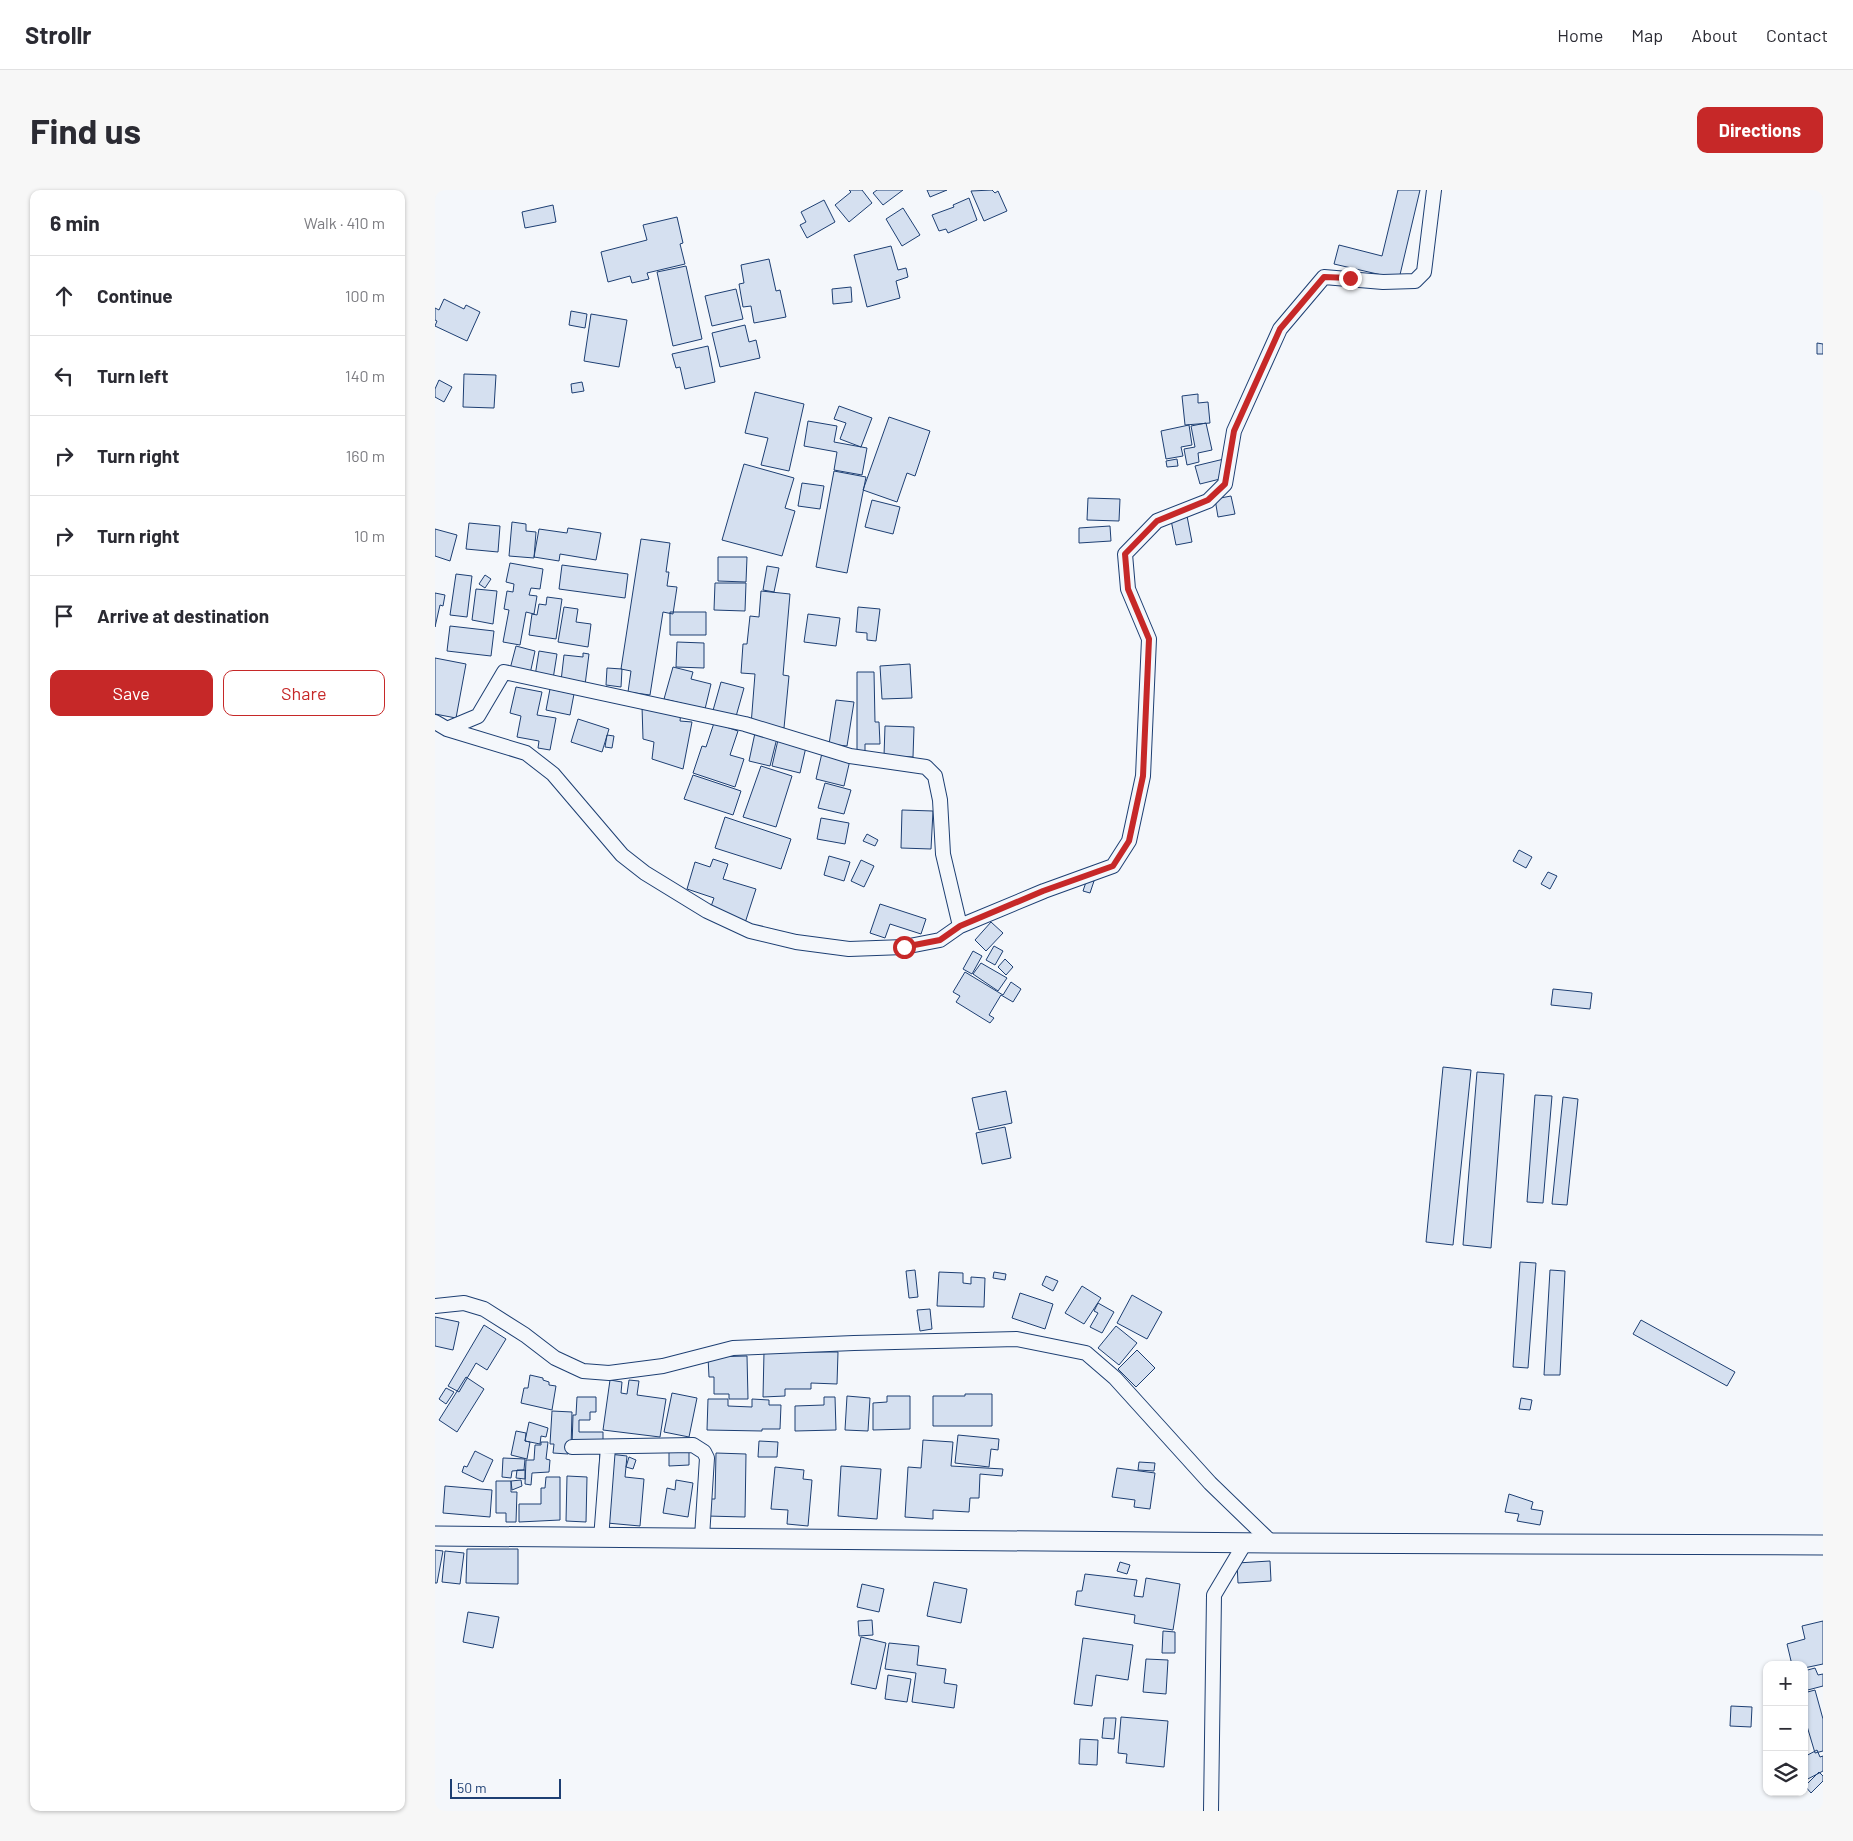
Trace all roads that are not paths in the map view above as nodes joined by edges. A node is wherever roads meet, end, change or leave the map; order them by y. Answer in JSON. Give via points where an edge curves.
{"nodes":[{"id":1,"x":1434,"y":190,"type":"edge"},
{"id":2,"x":435,"y":722,"type":"edge"},
{"id":3,"x":447,"y":729,"type":"junction"},
{"id":4,"x":960,"y":926,"type":"junction"},
{"id":5,"x":435,"y":1306,"type":"edge"},
{"id":6,"x":572,"y":1447,"type":"dead end"},
{"id":7,"x":608,"y":1447,"type":"junction"},
{"id":8,"x":435,"y":1536,"type":"edge"},
{"id":9,"x":701,"y":1537,"type":"junction"},
{"id":10,"x":601,"y":1539,"type":"junction"},
{"id":11,"x":1245,"y":1543,"type":"junction"},
{"id":12,"x":1272,"y":1543,"type":"junction"},
{"id":13,"x":1823,"y":1545,"type":"edge"},
{"id":14,"x":1211,"y":1811,"type":"edge"}],
"edges":[{"from":1,"to":4,"type":"street","via":[[1424,272],[1415,281],[1399,282],[1324,277],[1280,329],[1234,431],[1225,484],[1208,500],[1157,521],[1125,554],[1128,589],[1149,639],[1143,776],[1129,841],[1113,866]]},
{"from":2,"to":3,"type":"street"},
{"from":3,"to":4,"type":"street","via":[[526,753],[553,774],[622,855],[645,874],[707,911],[750,931],[796,942],[849,949],[904,947],[931,942],[940,940]]},
{"from":3,"to":4,"type":"street","via":[[478,716],[503,672],[745,724],[850,756],[926,767],[935,776],[940,800],[943,854]]},
{"from":5,"to":12,"type":"street","via":[[464,1302],[485,1310],[555,1358],[583,1371],[609,1373],[663,1366],[733,1348],[845,1343],[1017,1339],[1086,1353],[1115,1378],[1210,1483]]},
{"from":6,"to":7,"type":"street"},
{"from":7,"to":9,"type":"street","via":[[693,1445],[704,1452],[707,1458]]},
{"from":7,"to":10,"type":"street"},
{"from":8,"to":10,"type":"main road"},
{"from":9,"to":10,"type":"main road"},
{"from":9,"to":11,"type":"main road"},
{"from":11,"to":12,"type":"main road"},
{"from":11,"to":14,"type":"street","via":[[1215,1595]]},
{"from":12,"to":13,"type":"main road"}]}
